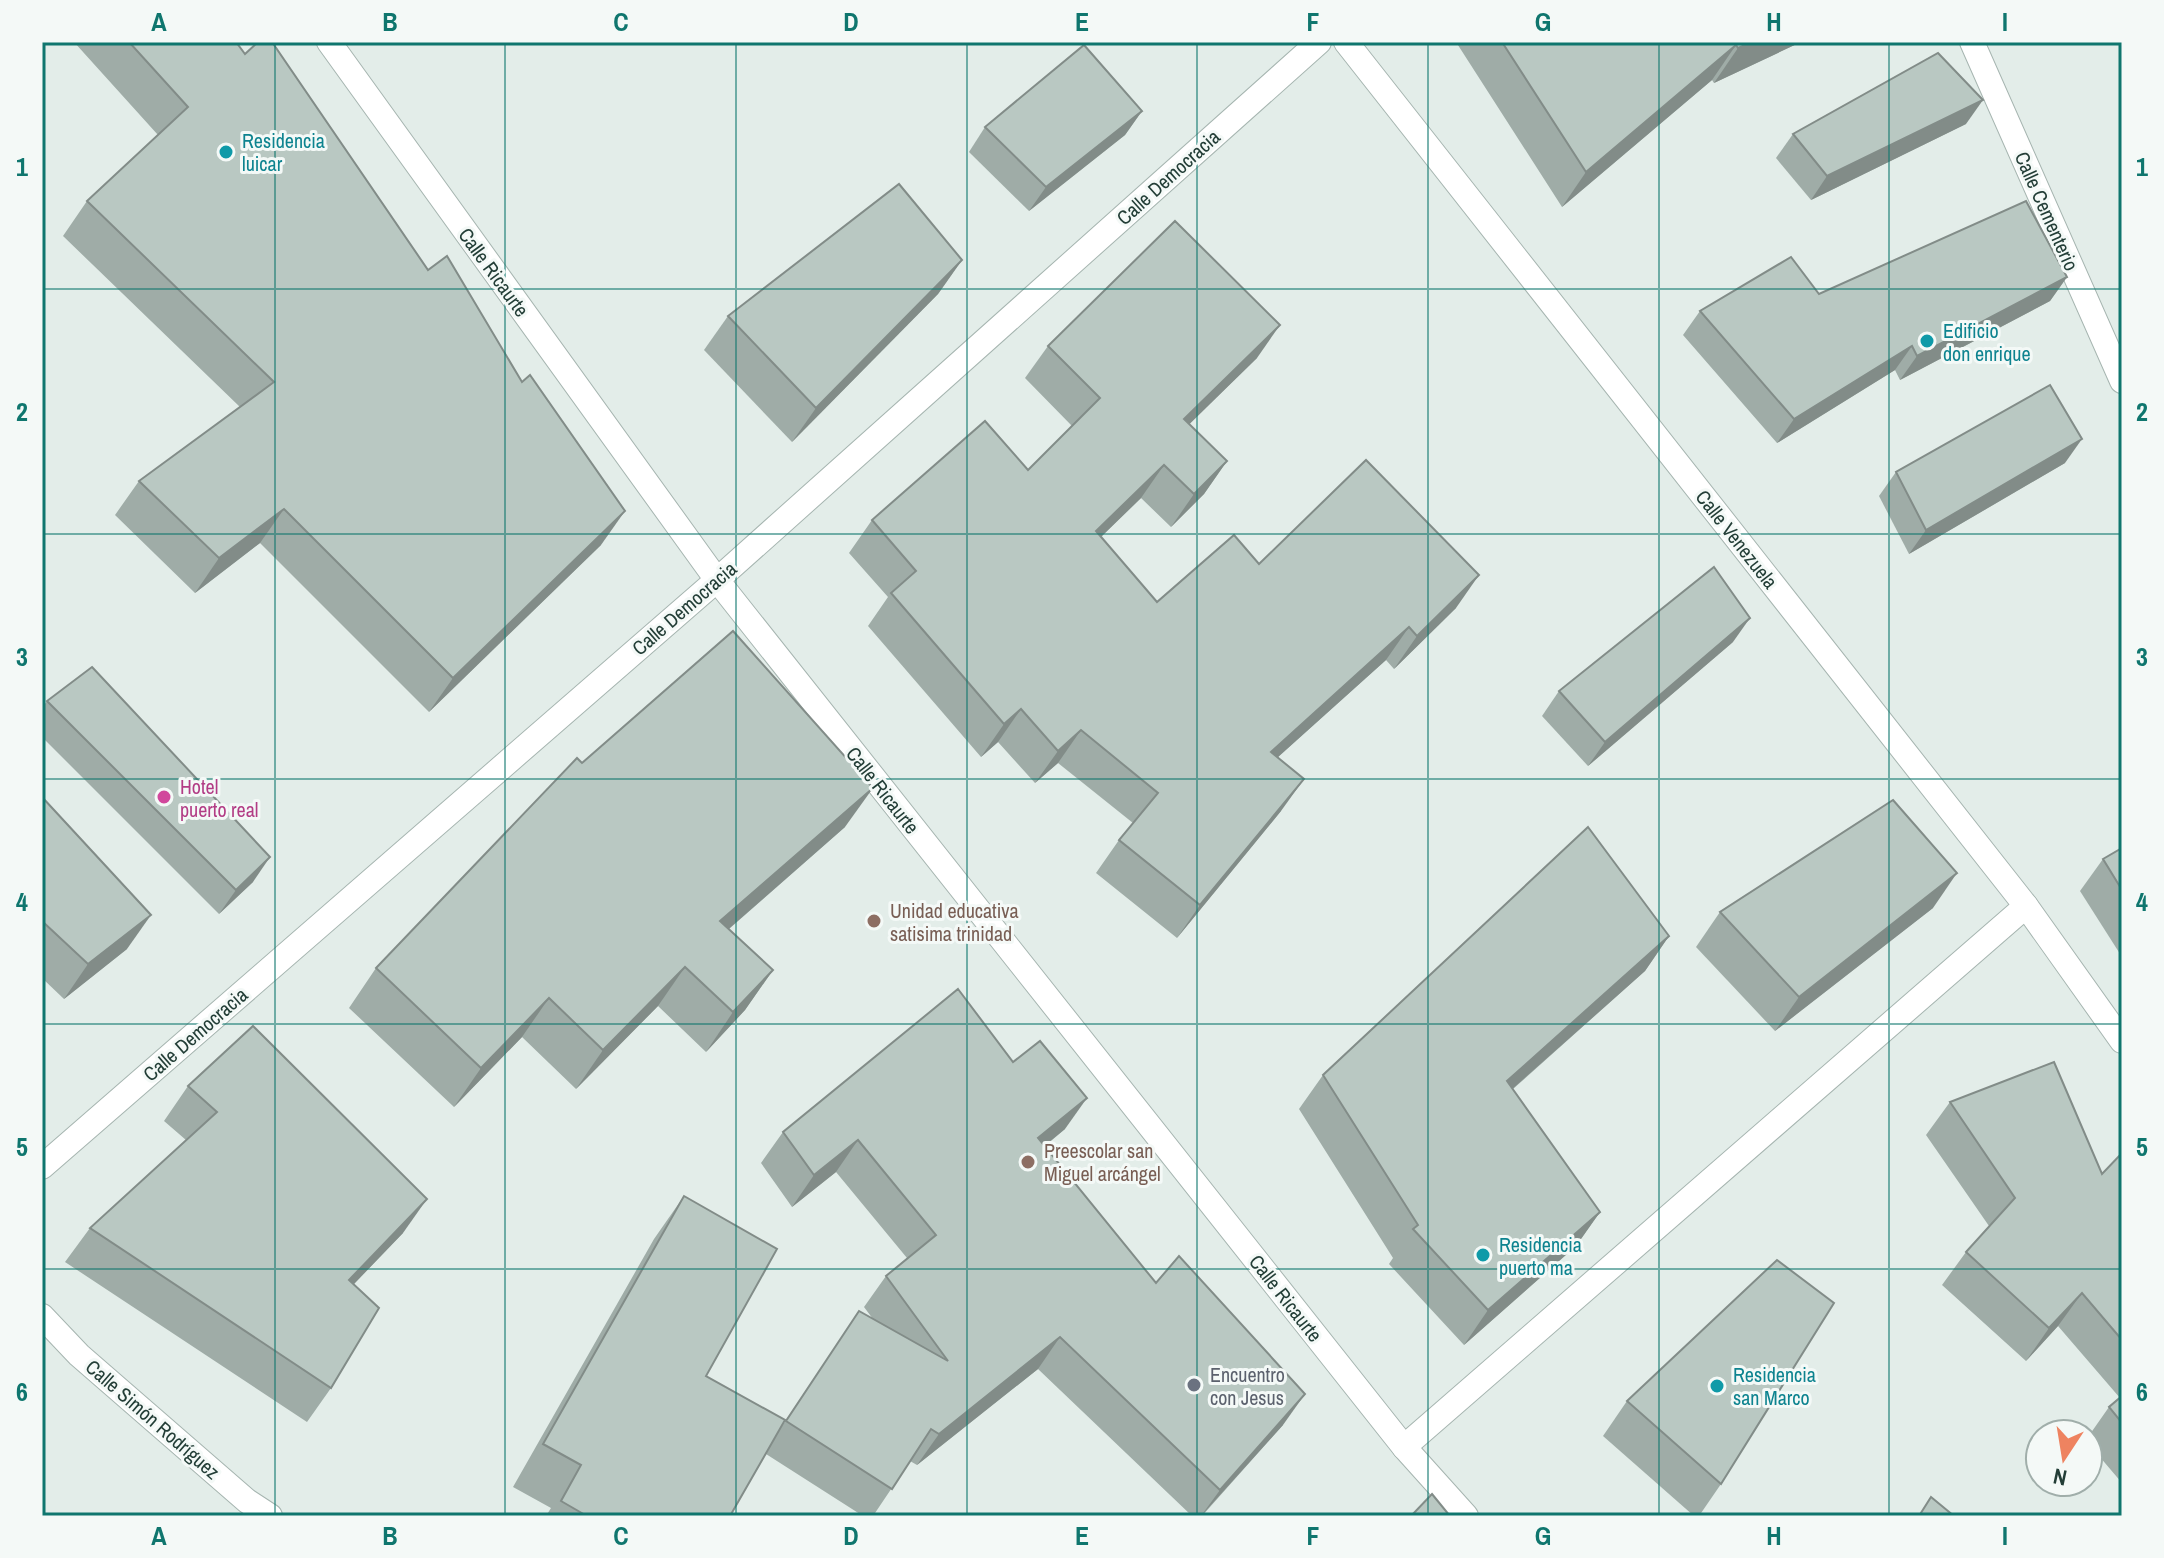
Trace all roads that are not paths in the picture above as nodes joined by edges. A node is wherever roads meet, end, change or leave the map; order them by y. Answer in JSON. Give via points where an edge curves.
{"nodes":[{"id":1,"x":329,"y":42,"type":"edge"},
{"id":2,"x":1319,"y":42,"type":"edge"},
{"id":3,"x":1346,"y":42,"type":"edge"},
{"id":4,"x":1972,"y":42,"type":"edge"},
{"id":5,"x":2122,"y":381,"type":"edge"},
{"id":6,"x":717,"y":580,"type":"junction"},
{"id":7,"x":2026,"y":906,"type":"junction"},
{"id":8,"x":2122,"y":1041,"type":"edge"},
{"id":9,"x":42,"y":1167,"type":"edge"},
{"id":10,"x":42,"y":1316,"type":"edge"},
{"id":11,"x":1404,"y":1447,"type":"junction"},
{"id":12,"x":270,"y":1516,"type":"edge"},
{"id":13,"x":1466,"y":1516,"type":"edge"}],
"edges":[{"from":1,"to":6,"type":"street","name":"Calle Ricaurte"},
{"from":2,"to":6,"type":"street","name":"Calle Democracia"},
{"from":3,"to":7,"type":"street","name":"Calle Venezuela"},
{"from":4,"to":5,"type":"street","name":"Calle Cementerio"},
{"from":6,"to":9,"type":"street","name":"Calle Democracia"},
{"from":6,"to":11,"type":"street","name":"Calle Ricaurte"},
{"from":7,"to":8,"type":"street","name":"Calle Venezuela"},
{"from":7,"to":11,"type":"street"},
{"from":10,"to":12,"type":"street","name":"Calle Simón Rodríguez","via":[[79,1355]]},
{"from":11,"to":13,"type":"street","name":"Calle Ricaurte"}]}
